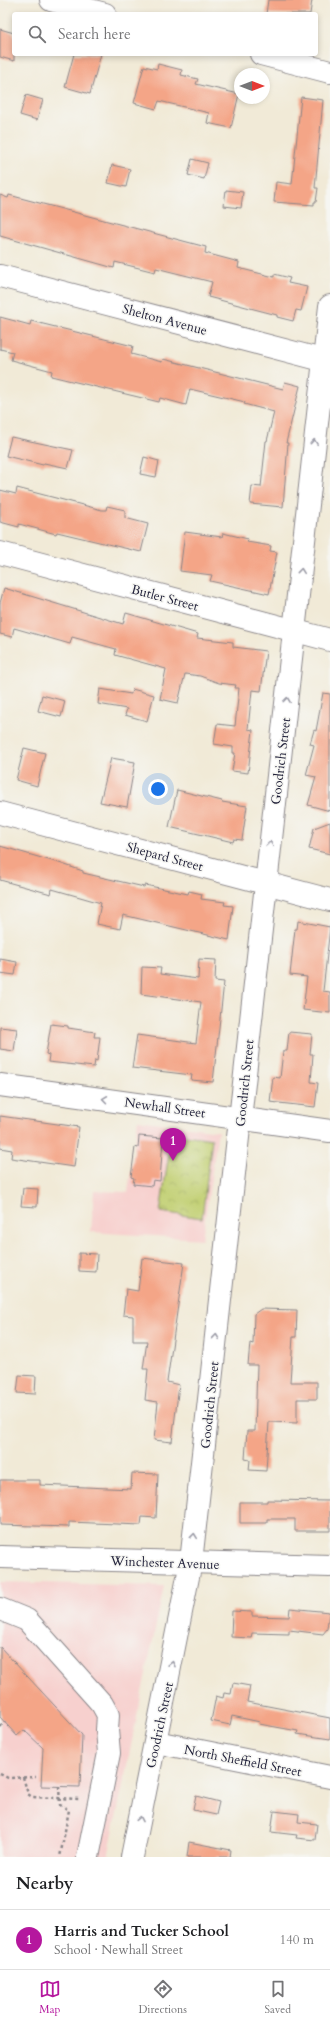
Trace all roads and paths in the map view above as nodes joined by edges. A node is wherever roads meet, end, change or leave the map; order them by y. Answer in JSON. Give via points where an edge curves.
{"nodes":[{"id":1,"x":52,"y":0,"type":"edge"},
{"id":2,"x":82,"y":4,"type":"edge"},
{"id":3,"x":100,"y":12,"type":"edge"},
{"id":4,"x":269,"y":56,"type":"edge"},
{"id":5,"x":330,"y":72,"type":"edge"},
{"id":6,"x":0,"y":276,"type":"edge"},
{"id":7,"x":330,"y":306,"type":"edge"},
{"id":8,"x":327,"y":361,"type":"edge"},
{"id":9,"x":0,"y":553,"type":"edge"},
{"id":10,"x":295,"y":631,"type":"junction"},
{"id":11,"x":330,"y":640,"type":"edge"},
{"id":12,"x":0,"y":813,"type":"edge"},
{"id":13,"x":266,"y":882,"type":"junction"},
{"id":14,"x":330,"y":900,"type":"edge"},
{"id":15,"x":0,"y":1085,"type":"edge"},
{"id":16,"x":241,"y":1117,"type":"junction"},
{"id":17,"x":330,"y":1131,"type":"edge"},
{"id":18,"x":0,"y":1557,"type":"edge"},
{"id":19,"x":191,"y":1562,"type":"junction"},
{"id":20,"x":330,"y":1566,"type":"edge"},
{"id":21,"x":0,"y":1609,"type":"edge"},
{"id":22,"x":5,"y":1722,"type":"dead end"},
{"id":23,"x":0,"y":1727,"type":"edge"},
{"id":24,"x":156,"y":1742,"type":"junction"},
{"id":25,"x":0,"y":1774,"type":"edge"},
{"id":26,"x":23,"y":1777,"type":"junction"},
{"id":27,"x":36,"y":1777,"type":"dead end"},
{"id":28,"x":330,"y":1777,"type":"edge"},
{"id":29,"x":59,"y":1786,"type":"dead end"},
{"id":30,"x":59,"y":1798,"type":"junction"},
{"id":31,"x":100,"y":1800,"type":"junction"},
{"id":32,"x":60,"y":1857,"type":"edge"},
{"id":33,"x":88,"y":1857,"type":"edge"},
{"id":34,"x":132,"y":1857,"type":"edge"}],
"edges":[{"from":1,"to":2,"type":"street"},
{"from":2,"to":3,"type":"street"},
{"from":4,"to":5,"type":"street"},
{"from":6,"to":8,"type":"street","name":"Shelton Avenue"},
{"from":7,"to":8,"type":"street","name":"Goodrich Street"},
{"from":10,"to":8,"type":"street","name":"Goodrich Street","one_way":true},
{"from":9,"to":10,"type":"street","name":"Butler Street"},
{"from":10,"to":11,"type":"street","name":"Butler Street"},
{"from":13,"to":10,"type":"street","name":"Goodrich Street","one_way":true},
{"from":12,"to":13,"type":"street","name":"Shepard Street"},
{"from":13,"to":14,"type":"street","name":"Shepard Street"},
{"from":13,"to":16,"type":"street","name":"Goodrich Street"},
{"from":16,"to":15,"type":"street","name":"Newhall Street","one_way":true},
{"from":16,"to":17,"type":"street","name":"Newhall Street"},
{"from":19,"to":16,"type":"street","name":"Goodrich Street","one_way":true},
{"from":18,"to":19,"type":"street","name":"Winchester Avenue"},
{"from":19,"to":20,"type":"street","name":"Winchester Avenue"},
{"from":24,"to":19,"type":"street","name":"Goodrich Street","one_way":true},
{"from":21,"to":31,"type":"street","via":[[27,1620],[102,1704],[108,1715],[109,1753]]},
{"from":22,"to":23,"type":"path"},
{"from":24,"to":28,"type":"street","name":"North Sheffield Street"},
{"from":34,"to":24,"type":"street","name":"Goodrich Street","one_way":true},
{"from":25,"to":26,"type":"path","via":[[8,1778]]},
{"from":26,"to":27,"type":"path"},
{"from":26,"to":30,"type":"path","via":[[28,1794],[32,1797]]},
{"from":29,"to":30,"type":"path"},
{"from":30,"to":31,"type":"path"},
{"from":30,"to":32,"type":"path","via":[[60,1805],[69,1810]]},
{"from":31,"to":33,"type":"street"}]}
